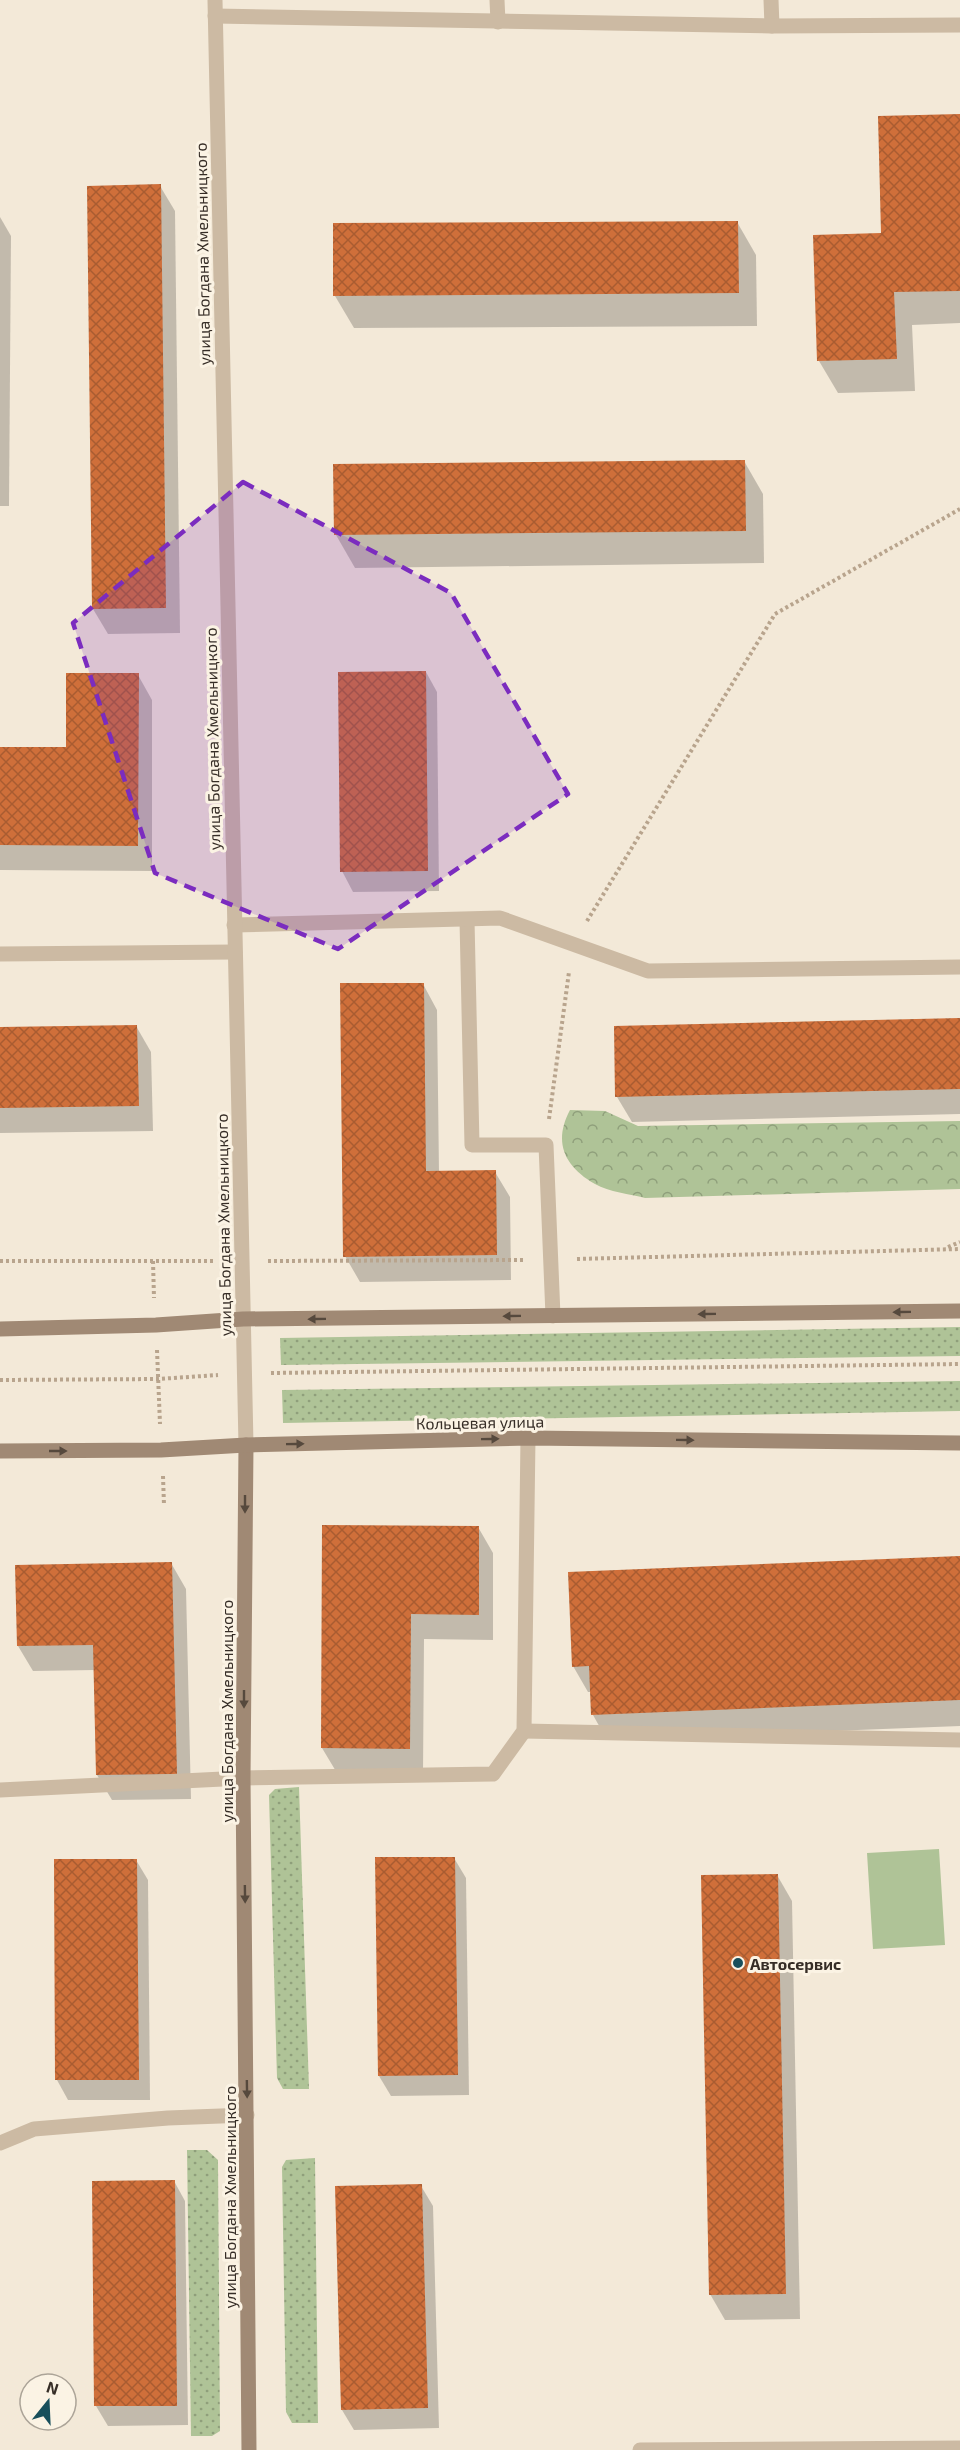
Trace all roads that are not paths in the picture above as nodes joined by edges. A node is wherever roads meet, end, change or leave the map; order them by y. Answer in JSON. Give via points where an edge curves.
{"nodes":[{"id":1,"x":215,"y":0,"type":"edge"},
{"id":2,"x":497,"y":0,"type":"edge"},
{"id":3,"x":771,"y":0,"type":"edge"},
{"id":4,"x":215,"y":16,"type":"junction"},
{"id":5,"x":498,"y":22,"type":"junction"},
{"id":6,"x":960,"y":25,"type":"edge"},
{"id":7,"x":772,"y":26,"type":"junction"},
{"id":8,"x":467,"y":920,"type":"junction"},
{"id":9,"x":234,"y":925,"type":"junction"},
{"id":10,"x":235,"y":952,"type":"junction"},
{"id":11,"x":0,"y":954,"type":"edge"},
{"id":12,"x":960,"y":967,"type":"edge"},
{"id":13,"x":960,"y":1311,"type":"edge"},
{"id":14,"x":553,"y":1316,"type":"junction"},
{"id":15,"x":243,"y":1320,"type":"junction"},
{"id":16,"x":0,"y":1329,"type":"edge"},
{"id":17,"x":528,"y":1438,"type":"junction"},
{"id":18,"x":960,"y":1443,"type":"edge"},
{"id":19,"x":246,"y":1445,"type":"junction"},
{"id":20,"x":0,"y":1451,"type":"edge"},
{"id":21,"x":524,"y":1731,"type":"junction"},
{"id":22,"x":960,"y":1740,"type":"edge"},
{"id":23,"x":243,"y":1778,"type":"junction"},
{"id":24,"x":0,"y":1790,"type":"edge"},
{"id":25,"x":247,"y":2115,"type":"junction"},
{"id":26,"x":0,"y":2143,"type":"edge"},
{"id":27,"x":960,"y":2448,"type":"edge"},
{"id":28,"x":249,"y":2450,"type":"edge"},
{"id":29,"x":640,"y":2450,"type":"edge"}],
"edges":[{"from":1,"to":4,"type":"street","name":"улица Богдана Хмельницкого"},
{"from":2,"to":5,"type":"street"},
{"from":3,"to":7,"type":"street"},
{"from":4,"to":5,"type":"street"},
{"from":4,"to":9,"type":"street","name":"улица Богдана Хмельницкого"},
{"from":5,"to":7,"type":"street"},
{"from":6,"to":7,"type":"street"},
{"from":8,"to":9,"type":"street"},
{"from":8,"to":12,"type":"street","via":[[500,918],[648,971]]},
{"from":8,"to":14,"type":"street","via":[[472,1146],[546,1145]]},
{"from":9,"to":10,"type":"street","name":"улица Богдана Хмельницкого"},
{"from":10,"to":11,"type":"street"},
{"from":10,"to":15,"type":"street","name":"улица Богдана Хмельницкого"},
{"from":13,"to":14,"type":"main road","one_way":true},
{"from":14,"to":15,"type":"main road","one_way":true},
{"from":15,"to":16,"type":"main road"},
{"from":15,"to":19,"type":"street","name":"улица Богдана Хмельницкого"},
{"from":17,"to":18,"type":"main road","name":"Кольцевая улица","one_way":true},
{"from":19,"to":17,"type":"main road","name":"Кольцевая улица","one_way":true},
{"from":17,"to":21,"type":"street"},
{"from":20,"to":19,"type":"main road","name":"Кольцевая улица","one_way":true},
{"from":19,"to":23,"type":"main road","name":"улица Богдана Хмельницкого","one_way":true},
{"from":21,"to":22,"type":"street"},
{"from":21,"to":23,"type":"street","via":[[493,1774]]},
{"from":23,"to":24,"type":"street"},
{"from":23,"to":25,"type":"main road","name":"улица Богдана Хмельницкого","one_way":true},
{"from":25,"to":26,"type":"street","via":[[34,2129]]},
{"from":25,"to":28,"type":"main road","name":"улица Богдана Хмельницкого"},
{"from":27,"to":29,"type":"street"}]}
